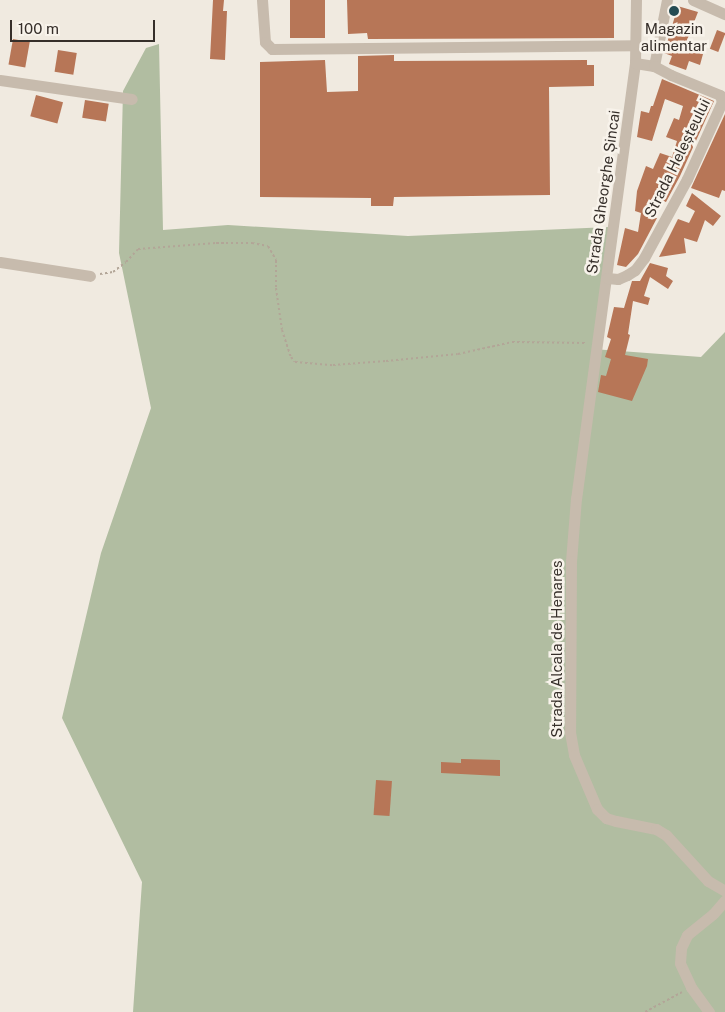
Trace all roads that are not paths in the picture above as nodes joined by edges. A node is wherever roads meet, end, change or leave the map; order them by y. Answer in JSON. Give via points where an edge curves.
{"nodes":[{"id":1,"x":262,"y":0,"type":"edge"},
{"id":2,"x":636,"y":0,"type":"edge"},
{"id":3,"x":668,"y":0,"type":"edge"},
{"id":4,"x":693,"y":0,"type":"edge"},
{"id":5,"x":725,"y":14,"type":"edge"},
{"id":6,"x":636,"y":45,"type":"junction"},
{"id":7,"x":635,"y":63,"type":"junction"},
{"id":8,"x":654,"y":66,"type":"junction"},
{"id":9,"x":0,"y":80,"type":"edge"},
{"id":10,"x":132,"y":99,"type":"dead end"},
{"id":11,"x":0,"y":262,"type":"edge"},
{"id":12,"x":90,"y":276,"type":"road end"},
{"id":13,"x":607,"y":278,"type":"junction"},
{"id":14,"x":592,"y":387,"type":"joint"},
{"id":15,"x":725,"y":891,"type":"edge"},
{"id":16,"x":725,"y":900,"type":"edge"},
{"id":17,"x":709,"y":1012,"type":"edge"}],
"edges":[{"from":1,"to":6,"type":"street","via":[[265,42],[272,49]]},
{"from":2,"to":6,"type":"street","name":"Strada Gheorghe Șincai"},
{"from":3,"to":8,"type":"street"},
{"from":4,"to":5,"type":"street"},
{"from":6,"to":7,"type":"street","name":"Strada Gheorghe Șincai"},
{"from":7,"to":8,"type":"street"},
{"from":7,"to":13,"type":"street","name":"Strada Gheorghe Șincai"},
{"from":8,"to":13,"type":"street","name":"Strada Heleșteului","via":[[670,76],[720,95],[722,102],[687,179],[644,258],[627,276]]},
{"from":9,"to":10,"type":"street"},
{"from":11,"to":12,"type":"street"},
{"from":13,"to":14,"type":"street","name":"Strada Gheorghe Șincai"},
{"from":14,"to":15,"type":"street","name":"Strada Alcala de Henares","via":[[576,498],[571,561],[570,732],[574,755],[597,809],[606,818],[656,829],[666,835],[708,881]]},
{"from":16,"to":17,"type":"street","via":[[687,935],[681,948],[680,963],[691,987]]}]}
